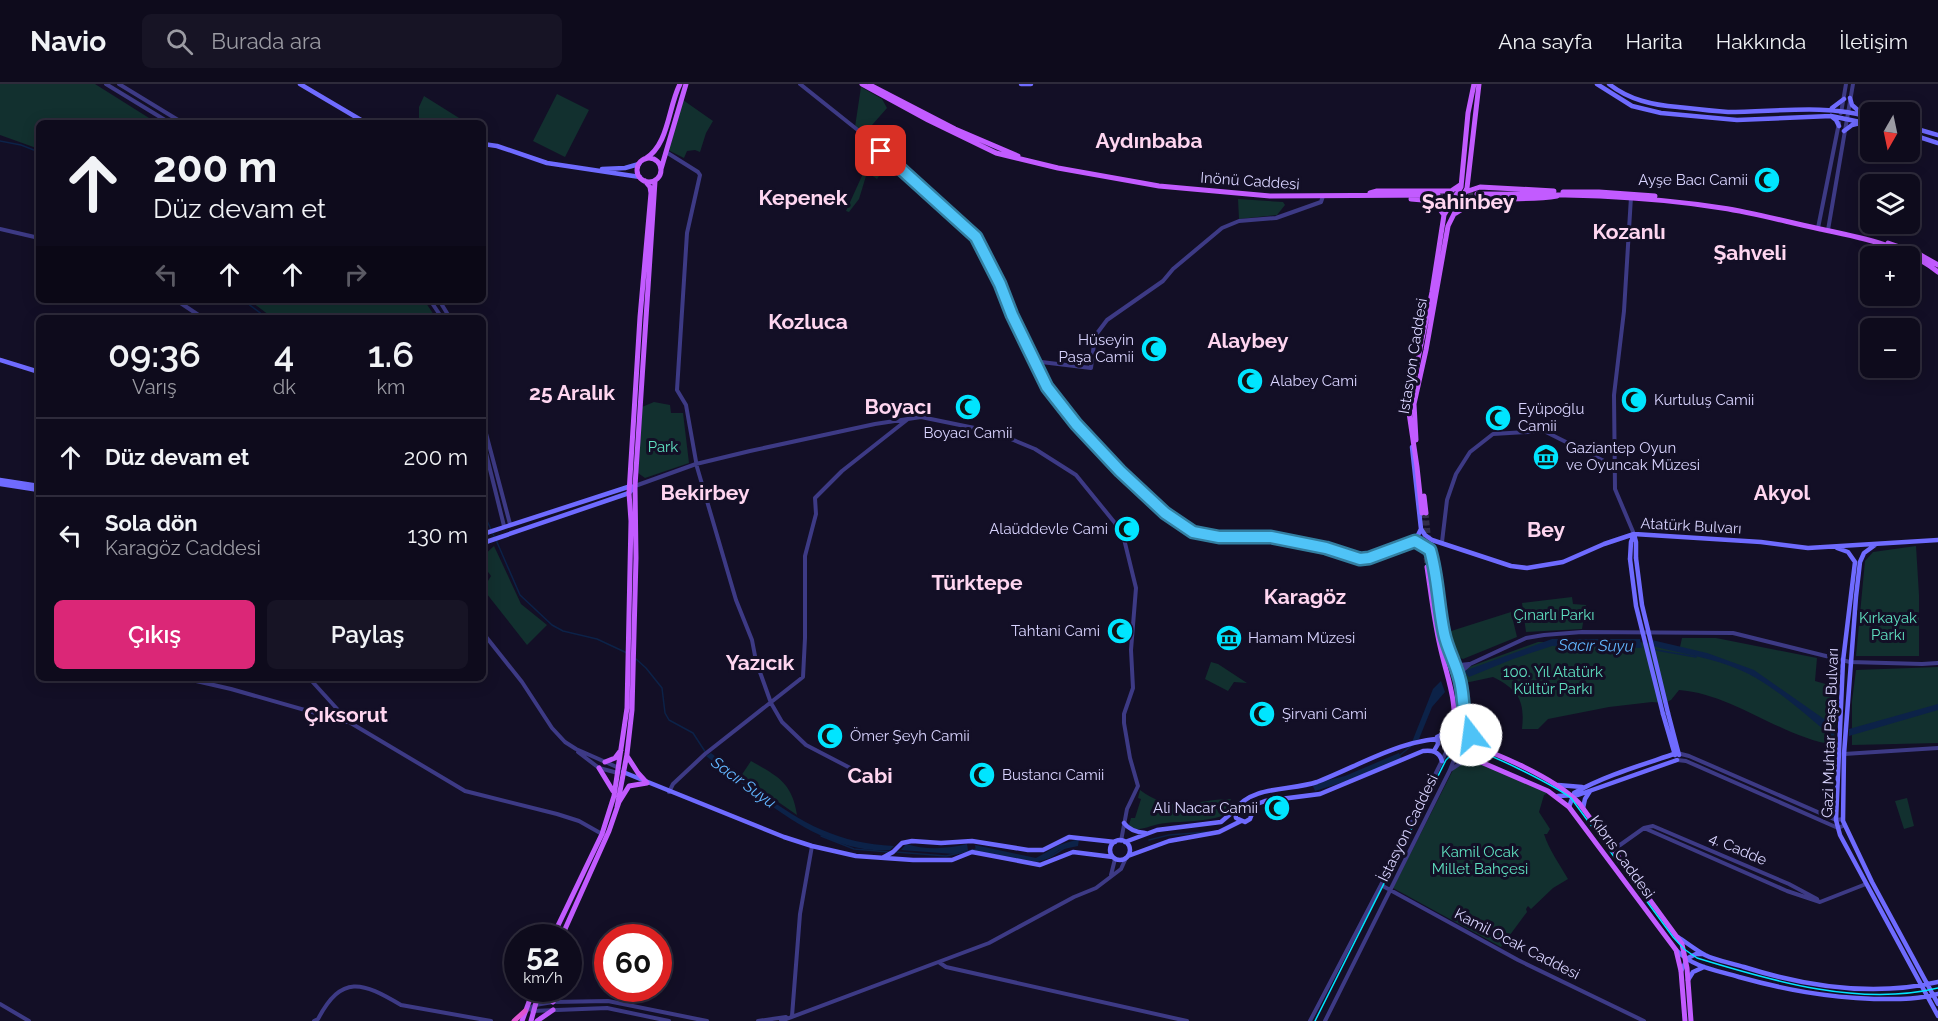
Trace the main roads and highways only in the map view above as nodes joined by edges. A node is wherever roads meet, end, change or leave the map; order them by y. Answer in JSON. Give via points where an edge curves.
{"nodes":[{"id":1,"x":300,"y":84,"type":"edge"},
{"id":2,"x":680,"y":84,"type":"edge"},
{"id":3,"x":686,"y":84,"type":"edge"},
{"id":4,"x":862,"y":84,"type":"edge"},
{"id":5,"x":869,"y":84,"type":"edge"},
{"id":6,"x":877,"y":84,"type":"edge"},
{"id":7,"x":1021,"y":84,"type":"edge"},
{"id":8,"x":1031,"y":84,"type":"edge"},
{"id":9,"x":1474,"y":84,"type":"edge"},
{"id":10,"x":1479,"y":84,"type":"edge"},
{"id":11,"x":1597,"y":84,"type":"edge"},
{"id":12,"x":1609,"y":84,"type":"edge"},
{"id":13,"x":882,"y":90,"type":"junction"},
{"id":14,"x":1850,"y":98,"type":"road end"},
{"id":15,"x":1844,"y":99,"type":"road end"},
{"id":16,"x":1829,"y":109,"type":"junction"},
{"id":17,"x":1860,"y":112,"type":"edge"},
{"id":18,"x":916,"y":113,"type":"junction"},
{"id":19,"x":1860,"y":114,"type":"edge"},
{"id":20,"x":930,"y":116,"type":"junction"},
{"id":21,"x":1831,"y":116,"type":"junction"},
{"id":22,"x":361,"y":120,"type":"edge"},
{"id":23,"x":1860,"y":121,"type":"edge"},
{"id":24,"x":1860,"y":124,"type":"edge"},
{"id":25,"x":1839,"y":126,"type":"road end"},
{"id":26,"x":1920,"y":130,"type":"edge"},
{"id":27,"x":1845,"y":131,"type":"road end"},
{"id":28,"x":1938,"y":135,"type":"edge"},
{"id":29,"x":1920,"y":137,"type":"edge"},
{"id":30,"x":1938,"y":143,"type":"edge"},
{"id":31,"x":486,"y":144,"type":"edge"},
{"id":32,"x":645,"y":159,"type":"junction"},
{"id":33,"x":639,"y":164,"type":"junction"},
{"id":34,"x":590,"y":169,"type":"junction"},
{"id":35,"x":661,"y":169,"type":"junction"},
{"id":36,"x":1063,"y":169,"type":"junction"},
{"id":37,"x":1469,"y":177,"type":"junction"},
{"id":38,"x":642,"y":179,"type":"junction"},
{"id":39,"x":655,"y":181,"type":"junction"},
{"id":40,"x":1462,"y":184,"type":"junction"},
{"id":41,"x":1480,"y":187,"type":"junction"},
{"id":42,"x":1466,"y":192,"type":"junction"},
{"id":43,"x":1365,"y":194,"type":"junction"},
{"id":44,"x":1477,"y":194,"type":"tunnel mouth"},
{"id":45,"x":1561,"y":194,"type":"junction"},
{"id":46,"x":1438,"y":195,"type":"tunnel mouth"},
{"id":47,"x":1454,"y":198,"type":"junction"},
{"id":48,"x":1434,"y":201,"type":"junction"},
{"id":49,"x":1444,"y":215,"type":"junction"},
{"id":50,"x":1453,"y":215,"type":"junction"},
{"id":51,"x":1818,"y":227,"type":"junction"},
{"id":52,"x":1828,"y":229,"type":"junction"},
{"id":53,"x":1938,"y":265,"type":"edge"},
{"id":54,"x":1938,"y":272,"type":"edge"},
{"id":55,"x":0,"y":360,"type":"edge"},
{"id":56,"x":36,"y":371,"type":"edge"},
{"id":57,"x":1413,"y":438,"type":"junction"},
{"id":58,"x":0,"y":482,"type":"edge"},
{"id":59,"x":633,"y":486,"type":"junction"},
{"id":60,"x":36,"y":488,"type":"edge"},
{"id":61,"x":629,"y":493,"type":"junction"},
{"id":62,"x":1421,"y":529,"type":"junction"},
{"id":63,"x":486,"y":533,"type":"edge"},
{"id":64,"x":1634,"y":534,"type":"junction"},
{"id":65,"x":1938,"y":540,"type":"edge"},
{"id":66,"x":486,"y":542,"type":"edge"},
{"id":67,"x":1876,"y":544,"type":"junction"},
{"id":68,"x":1835,"y":547,"type":"junction"},
{"id":69,"x":1443,"y":624,"type":"junction"},
{"id":70,"x":631,"y":662,"type":"junction"},
{"id":71,"x":1456,"y":719,"type":"junction"},
{"id":72,"x":1465,"y":720,"type":"junction"},
{"id":73,"x":1437,"y":737,"type":"junction"},
{"id":74,"x":1453,"y":738,"type":"junction"},
{"id":75,"x":1461,"y":744,"type":"junction"},
{"id":76,"x":1480,"y":747,"type":"junction"},
{"id":77,"x":622,"y":749,"type":"junction"},
{"id":78,"x":1434,"y":751,"type":"junction"},
{"id":79,"x":627,"y":754,"type":"junction"},
{"id":80,"x":1677,"y":754,"type":"junction"},
{"id":81,"x":1442,"y":761,"type":"road end"},
{"id":82,"x":605,"y":762,"type":"road end"},
{"id":83,"x":599,"y":768,"type":"road end"},
{"id":84,"x":620,"y":771,"type":"junction"},
{"id":85,"x":647,"y":783,"type":"junction"},
{"id":86,"x":1554,"y":784,"type":"junction"},
{"id":87,"x":1585,"y":786,"type":"junction"},
{"id":88,"x":1590,"y":791,"type":"junction"},
{"id":89,"x":614,"y":796,"type":"junction"},
{"id":90,"x":1558,"y":796,"type":"junction"},
{"id":91,"x":1572,"y":796,"type":"junction"},
{"id":92,"x":1241,"y":804,"type":"junction"},
{"id":93,"x":617,"y":807,"type":"junction"},
{"id":94,"x":1569,"y":807,"type":"junction"},
{"id":95,"x":1583,"y":808,"type":"junction"},
{"id":96,"x":1235,"y":810,"type":"junction"},
{"id":97,"x":1253,"y":811,"type":"junction"},
{"id":98,"x":1241,"y":821,"type":"junction"},
{"id":99,"x":1124,"y":823,"type":"road end"},
{"id":100,"x":1148,"y":833,"type":"junction"},
{"id":101,"x":1123,"y":841,"type":"junction"},
{"id":102,"x":1115,"y":842,"type":"junction"},
{"id":103,"x":897,"y":848,"type":"junction"},
{"id":104,"x":883,"y":857,"type":"junction"},
{"id":105,"x":1127,"y":857,"type":"junction"},
{"id":106,"x":1114,"y":858,"type":"junction"},
{"id":107,"x":904,"y":859,"type":"junction"},
{"id":108,"x":559,"y":924,"type":"edge"},
{"id":109,"x":567,"y":924,"type":"edge"},
{"id":110,"x":1676,"y":935,"type":"junction"},
{"id":111,"x":1676,"y":951,"type":"junction"},
{"id":112,"x":1705,"y":955,"type":"junction"},
{"id":113,"x":1686,"y":960,"type":"junction"},
{"id":114,"x":1704,"y":967,"type":"junction"},
{"id":115,"x":1681,"y":971,"type":"junction"},
{"id":116,"x":1689,"y":980,"type":"junction"},
{"id":117,"x":1938,"y":982,"type":"edge"},
{"id":118,"x":1927,"y":985,"type":"junction"},
{"id":119,"x":1920,"y":986,"type":"junction"},
{"id":120,"x":1933,"y":996,"type":"edge"},
{"id":121,"x":529,"y":1002,"type":"edge"},
{"id":122,"x":537,"y":1002,"type":"edge"},
{"id":123,"x":1938,"y":1004,"type":"edge"},
{"id":124,"x":554,"y":1010,"type":"road end"},
{"id":125,"x":525,"y":1011,"type":"junction"},
{"id":126,"x":1938,"y":1016,"type":"edge"},
{"id":127,"x":514,"y":1021,"type":"edge"},
{"id":128,"x":522,"y":1021,"type":"edge"},
{"id":129,"x":531,"y":1021,"type":"edge"},
{"id":130,"x":537,"y":1021,"type":"edge"},
{"id":131,"x":1685,"y":1021,"type":"edge"},
{"id":132,"x":1692,"y":1021,"type":"edge"}],
"edges":[{"from":1,"to":22,"type":"main road"},
{"from":2,"to":32,"type":"main road","via":[[663,135]]},
{"from":3,"to":35,"type":"main road"},
{"from":4,"to":18,"type":"main road"},
{"from":5,"to":13,"type":"main road"},
{"from":6,"to":20,"type":"main road"},
{"from":7,"to":8,"type":"main road"},
{"from":9,"to":40,"type":"main road"},
{"from":10,"to":37,"type":"main road","name":"Istasyon Caddesi"},
{"from":11,"to":21,"type":"main road","via":[[1632,106],[1660,113],[1737,120]]},
{"from":12,"to":16,"type":"main road","via":[[1648,103],[1708,111]]},
{"from":13,"to":18,"type":"main road"},
{"from":13,"to":20,"type":"main road"},
{"from":14,"to":17,"type":"main road"},
{"from":15,"to":16,"type":"main road"},
{"from":16,"to":19,"type":"main road"},
{"from":18,"to":36,"type":"main road","name":"Inönü Caddesi","via":[[996,153]]},
{"from":20,"to":36,"type":"main road","name":"Inönü Caddesi","via":[[994,147]]},
{"from":21,"to":23,"type":"main road"},
{"from":21,"to":25,"type":"main road"},
{"from":24,"to":27,"type":"main road"},
{"from":26,"to":28,"type":"main road"},
{"from":29,"to":30,"type":"main road"},
{"from":31,"to":34,"type":"main road"},
{"from":32,"to":33,"type":"main road"},
{"from":32,"to":35,"type":"main road","via":[[656,160]]},
{"from":33,"to":34,"type":"main road"},
{"from":33,"to":38,"type":"main road"},
{"from":34,"to":38,"type":"main road"},
{"from":35,"to":39,"type":"main road"},
{"from":36,"to":43,"type":"main road","name":"Inönü Caddesi","via":[[1171,187],[1270,196]]},
{"from":37,"to":41,"type":"main road"},
{"from":37,"to":42,"type":"main road","name":"Istasyon Caddesi"},
{"from":38,"to":39,"type":"main road"},
{"from":38,"to":59,"type":"main road","via":[[651,193],[640,317]]},
{"from":39,"to":59,"type":"main road"},
{"from":40,"to":43,"type":"main road","via":[[1451,191]]},
{"from":40,"to":47,"type":"main road"},
{"from":41,"to":42,"type":"main road"},
{"from":41,"to":45,"type":"main road"},
{"from":42,"to":47,"type":"main road"},
{"from":42,"to":50,"type":"main road","name":"Istasyon Caddesi"},
{"from":43,"to":46,"type":"main road","name":"Inönü Caddesi"},
{"from":43,"to":48,"type":"main road"},
{"from":44,"to":45,"type":"main road"},
{"from":45,"to":50,"type":"main road","via":[[1540,199],[1481,201]]},
{"from":45,"to":51,"type":"main road","via":[[1631,197],[1723,208]]},
{"from":45,"to":51,"type":"main road","via":[[1611,192],[1676,199],[1755,211]]},
{"from":47,"to":48,"type":"main road"},
{"from":47,"to":49,"type":"main road"},
{"from":48,"to":49,"type":"main road"},
{"from":49,"to":57,"type":"main road","via":[[1408,406]]},
{"from":50,"to":57,"type":"main road","name":"Istasyon Caddesi","via":[[1414,404],[1424,513]]},
{"from":51,"to":52,"type":"main road"},
{"from":52,"to":53,"type":"main road","via":[[1900,247]]},
{"from":52,"to":54,"type":"main road","via":[[1914,256]]},
{"from":55,"to":56,"type":"main road"},
{"from":57,"to":62,"type":"main road"},
{"from":58,"to":60,"type":"main road"},
{"from":59,"to":61,"type":"main road"},
{"from":59,"to":63,"type":"main road"},
{"from":59,"to":70,"type":"main road"},
{"from":61,"to":66,"type":"main road"},
{"from":61,"to":70,"type":"main road"},
{"from":62,"to":64,"type":"main road","name":"Atatürk Bulvarı","via":[[1428,538],[1527,568],[1563,562]]},
{"from":62,"to":69,"type":"main road","via":[[1415,541],[1430,550]]},
{"from":64,"to":68,"type":"main road","name":"Atatürk Bulvarı","via":[[1799,548]]},
{"from":64,"to":80,"type":"main road","bridge":true,"via":[[1631,542],[1636,606]]},
{"from":65,"to":67,"type":"main road","name":"Atatürk Bulvarı"},
{"from":67,"to":68,"type":"main road","name":"Atatürk Bulvarı"},
{"from":67,"to":118,"type":"main road","name":"Gazi Muhtar Paşa Bulvarı","via":[[1860,562],[1844,754],[1844,822]]},
{"from":68,"to":119,"type":"main road","name":"Gazi Muhtar Paşa Bulvarı","via":[[1848,552],[1855,562],[1843,661],[1836,820]]},
{"from":69,"to":71,"type":"main road","name":"İstasyon Caddesi","via":[[1429,567]]},
{"from":69,"to":72,"type":"main road","name":"İstasyon Caddesi","via":[[1460,677]]},
{"from":70,"to":77,"type":"main road"},
{"from":70,"to":79,"type":"main road","via":[[632,710]]},
{"from":71,"to":73,"type":"main road"},
{"from":71,"to":74,"type":"main road"},
{"from":72,"to":75,"type":"main road","name":"İstasyon Caddesi"},
{"from":72,"to":76,"type":"main road"},
{"from":73,"to":74,"type":"main road"},
{"from":73,"to":78,"type":"main road"},
{"from":73,"to":92,"type":"main road","via":[[1382,753],[1314,783],[1255,794]]},
{"from":74,"to":75,"type":"main road"},
{"from":75,"to":76,"type":"main road"},
{"from":75,"to":90,"type":"main road","name":"Kıbrıs Caddesi","via":[[1474,759]]},
{"from":76,"to":86,"type":"main road"},
{"from":77,"to":82,"type":"main road"},
{"from":77,"to":84,"type":"main road"},
{"from":78,"to":81,"type":"main road"},
{"from":78,"to":97,"type":"main road","via":[[1423,751],[1320,794],[1265,801]]},
{"from":79,"to":84,"type":"main road"},
{"from":79,"to":85,"type":"main road"},
{"from":80,"to":87,"type":"main road"},
{"from":80,"to":88,"type":"main road","via":[[1677,760]]},
{"from":83,"to":89,"type":"main road"},
{"from":84,"to":85,"type":"main road"},
{"from":84,"to":89,"type":"main road"},
{"from":84,"to":93,"type":"main road"},
{"from":85,"to":93,"type":"main road","via":[[629,786]]},
{"from":85,"to":104,"type":"main road","via":[[812,846],[856,856]]},
{"from":86,"to":87,"type":"main road"},
{"from":86,"to":91,"type":"main road"},
{"from":87,"to":91,"type":"main road"},
{"from":88,"to":91,"type":"main road"},
{"from":88,"to":95,"type":"main road"},
{"from":89,"to":108,"type":"main road","via":[[602,834]]},
{"from":90,"to":91,"type":"main road"},
{"from":90,"to":94,"type":"main road","name":"Kıbrıs Caddesi"},
{"from":91,"to":94,"type":"main road"},
{"from":91,"to":95,"type":"main road"},
{"from":92,"to":96,"type":"main road"},
{"from":92,"to":97,"type":"main road"},
{"from":93,"to":109,"type":"main road"},
{"from":94,"to":111,"type":"main road","name":"Kıbrıs Caddesi"},
{"from":95,"to":110,"type":"main road"},
{"from":96,"to":98,"type":"main road"},
{"from":96,"to":100,"type":"main road","via":[[1221,822]]},
{"from":97,"to":98,"type":"main road","via":[[1250,819]]},
{"from":98,"to":105,"type":"main road","via":[[1219,832],[1169,841]]},
{"from":99,"to":100,"type":"main road","via":[[1137,832]]},
{"from":100,"to":101,"type":"main road"},
{"from":101,"to":102,"type":"main road"},
{"from":101,"to":105,"type":"main road","via":[[1129,847]]},
{"from":102,"to":103,"type":"main road","via":[[1069,837],[1043,850],[1028,850],[972,842],[912,841]]},
{"from":102,"to":106,"type":"main road","via":[[1110,849]]},
{"from":103,"to":104,"type":"main road"},
{"from":103,"to":107,"type":"main road"},
{"from":104,"to":107,"type":"main road"},
{"from":105,"to":106,"type":"main road"},
{"from":106,"to":107,"type":"main road","via":[[1073,852],[1040,865],[972,852],[952,860]]},
{"from":110,"to":112,"type":"main road"},
{"from":110,"to":113,"type":"main road"},
{"from":111,"to":113,"type":"main road"},
{"from":111,"to":115,"type":"main road","name":"Kıbrıs Caddesi"},
{"from":112,"to":113,"type":"main road","via":[[1696,954]]},
{"from":112,"to":119,"type":"main road","via":[[1823,986],[1883,990]]},
{"from":113,"to":114,"type":"main road"},
{"from":113,"to":115,"type":"main road"},
{"from":113,"to":116,"type":"main road"},
{"from":114,"to":116,"type":"main road"},
{"from":114,"to":120,"type":"main road","via":[[1816,995],[1878,999]]},
{"from":115,"to":131,"type":"main road","name":"Kıbrıs Caddesi"},
{"from":116,"to":132,"type":"main road"},
{"from":117,"to":118,"type":"main road"},
{"from":118,"to":119,"type":"main road"},
{"from":118,"to":120,"type":"main road","name":"Gazi Muhtar Paşa Bulvarı"},
{"from":119,"to":120,"type":"main road","name":"Gazi Muhtar Paşa Bulvarı"},
{"from":120,"to":123,"type":"main road","name":"Gazi Muhtar Paşa Bulvarı"},
{"from":120,"to":126,"type":"main road","name":"Gazi Muhtar Paşa Bulvarı"},
{"from":121,"to":125,"type":"main road"},
{"from":122,"to":129,"type":"main road"},
{"from":124,"to":130,"type":"main road"},
{"from":125,"to":127,"type":"highway"},
{"from":125,"to":128,"type":"main road"}]}
